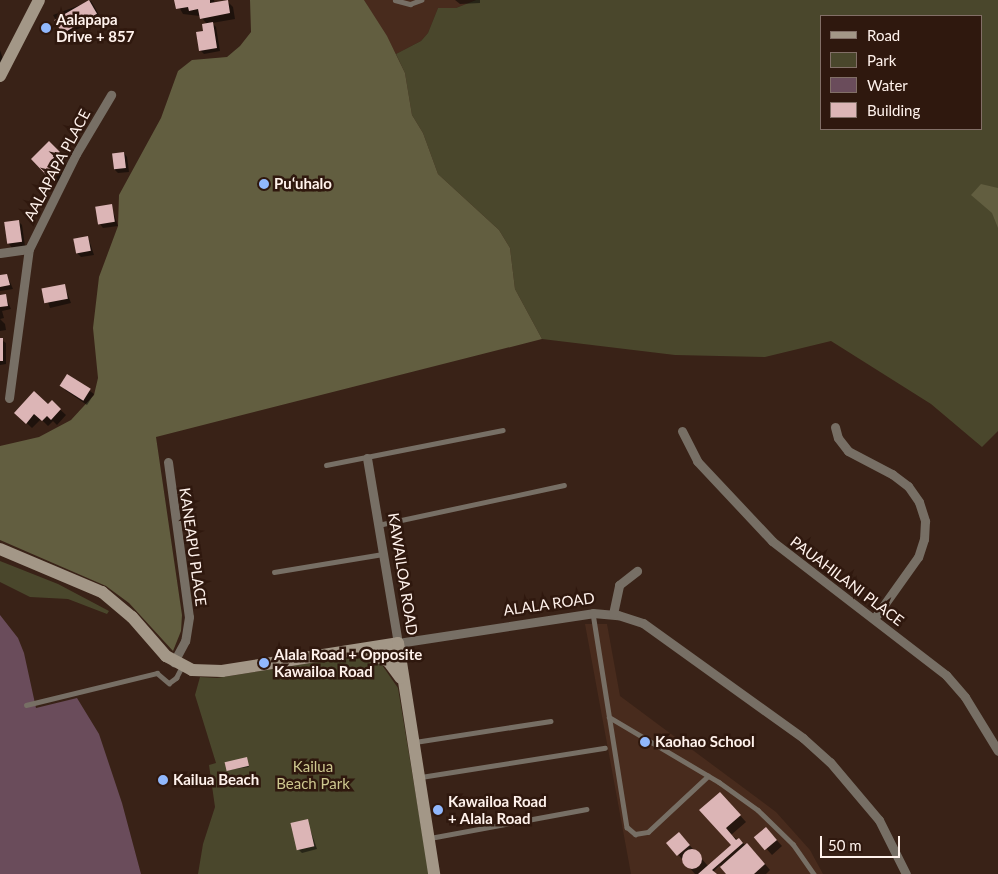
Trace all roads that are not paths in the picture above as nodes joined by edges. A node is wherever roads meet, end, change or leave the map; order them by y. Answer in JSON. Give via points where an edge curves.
{"nodes":[{"id":1,"x":39,"y":0,"type":"edge"},
{"id":2,"x":395,"y":0,"type":"edge"},
{"id":3,"x":421,"y":0,"type":"edge"},
{"id":4,"x":0,"y":76,"type":"edge"},
{"id":5,"x":111,"y":95,"type":"dead end"},
{"id":6,"x":29,"y":249,"type":"junction"},
{"id":7,"x":0,"y":253,"type":"edge"},
{"id":8,"x":9,"y":398,"type":"dead end"},
{"id":9,"x":834,"y":427,"type":"dead end"},
{"id":10,"x":503,"y":430,"type":"dead end"},
{"id":11,"x":682,"y":431,"type":"dead end"},
{"id":12,"x":367,"y":458,"type":"junction"},
{"id":13,"x":168,"y":462,"type":"dead end"},
{"id":14,"x":326,"y":465,"type":"dead end"},
{"id":15,"x":564,"y":485,"type":"dead end"},
{"id":16,"x":378,"y":524,"type":"junction"},
{"id":17,"x":0,"y":549,"type":"edge"},
{"id":18,"x":383,"y":554,"type":"junction"},
{"id":19,"x":637,"y":571,"type":"dead end"},
{"id":20,"x":274,"y":572,"type":"dead end"},
{"id":21,"x":593,"y":613,"type":"junction"},
{"id":22,"x":613,"y":614,"type":"junction"},
{"id":23,"x":874,"y":619,"type":"junction"},
{"id":24,"x":398,"y":643,"type":"junction"},
{"id":25,"x":356,"y":650,"type":"junction"},
{"id":26,"x":178,"y":664,"type":"junction"},
{"id":27,"x":404,"y":684,"type":"junction"},
{"id":28,"x":26,"y":705,"type":"dead end"},
{"id":29,"x":609,"y":717,"type":"junction"},
{"id":30,"x":550,"y":721,"type":"dead end"},
{"id":31,"x":414,"y":743,"type":"junction"},
{"id":32,"x":605,"y":748,"type":"dead end"},
{"id":33,"x":998,"y":751,"type":"edge"},
{"id":34,"x":708,"y":776,"type":"junction"},
{"id":35,"x":420,"y":777,"type":"junction"},
{"id":36,"x":586,"y":808,"type":"dead end"},
{"id":37,"x":429,"y":838,"type":"junction"},
{"id":38,"x":434,"y":874,"type":"edge"},
{"id":39,"x":814,"y":874,"type":"edge"},
{"id":40,"x":906,"y":874,"type":"edge"}],
"edges":[{"from":1,"to":4,"type":"street"},
{"from":2,"to":3,"type":"lane","via":[[410,4]]},
{"from":5,"to":6,"type":"street","name":"AALAPAPA PLACE","via":[[76,154]]},
{"from":6,"to":7,"type":"street"},
{"from":6,"to":8,"type":"street","name":"AALAPAPA PLACE"},
{"from":9,"to":23,"type":"street","via":[[848,451],[908,486],[919,502],[925,521],[918,557]]},
{"from":10,"to":12,"type":"lane"},
{"from":11,"to":23,"type":"street","name":"PAUAHILANI PLACE","via":[[698,462],[772,541]]},
{"from":12,"to":14,"type":"lane"},
{"from":12,"to":16,"type":"street","name":"KAWAILOA ROAD"},
{"from":13,"to":26,"type":"street","name":"KANEAPU PLACE","via":[[189,617]]},
{"from":15,"to":16,"type":"lane"},
{"from":16,"to":18,"type":"street","name":"KAWAILOA ROAD"},
{"from":17,"to":26,"type":"street","via":[[102,592],[124,608]]},
{"from":18,"to":20,"type":"lane"},
{"from":18,"to":24,"type":"street","name":"KAWAILOA ROAD"},
{"from":19,"to":22,"type":"street","via":[[619,585]]},
{"from":21,"to":22,"type":"street","name":"ALALA ROAD"},
{"from":21,"to":24,"type":"street","name":"ALALA ROAD"},
{"from":21,"to":29,"type":"lane"},
{"from":22,"to":40,"type":"street","name":"ALALA ROAD","via":[[650,626],[817,749],[868,804],[889,837]]},
{"from":23,"to":33,"type":"street","name":"PAUAHILANI PLACE","via":[[946,675],[965,697]]},
{"from":24,"to":25,"type":"street","name":"ALALA ROAD"},
{"from":24,"to":27,"type":"street","name":"KAWAILOA ROAD"},
{"from":25,"to":26,"type":"street","name":"ALALA ROAD","via":[[217,672]]},
{"from":25,"to":27,"type":"street","via":[[373,653],[388,661]]},
{"from":26,"to":28,"type":"lane","via":[[176,678],[169,683],[157,673]]},
{"from":27,"to":31,"type":"street","name":"KAWAILOA ROAD"},
{"from":29,"to":34,"type":"lane"},
{"from":29,"to":34,"type":"lane","via":[[625,824],[631,832],[648,832]]},
{"from":30,"to":31,"type":"lane"},
{"from":31,"to":35,"type":"street","name":"KAWAILOA ROAD"},
{"from":32,"to":35,"type":"lane"},
{"from":34,"to":39,"type":"lane","via":[[770,821],[793,844]]},
{"from":35,"to":37,"type":"street","name":"KAWAILOA ROAD"},
{"from":36,"to":37,"type":"lane"},
{"from":37,"to":38,"type":"street","name":"KAWAILOA ROAD"}]}
